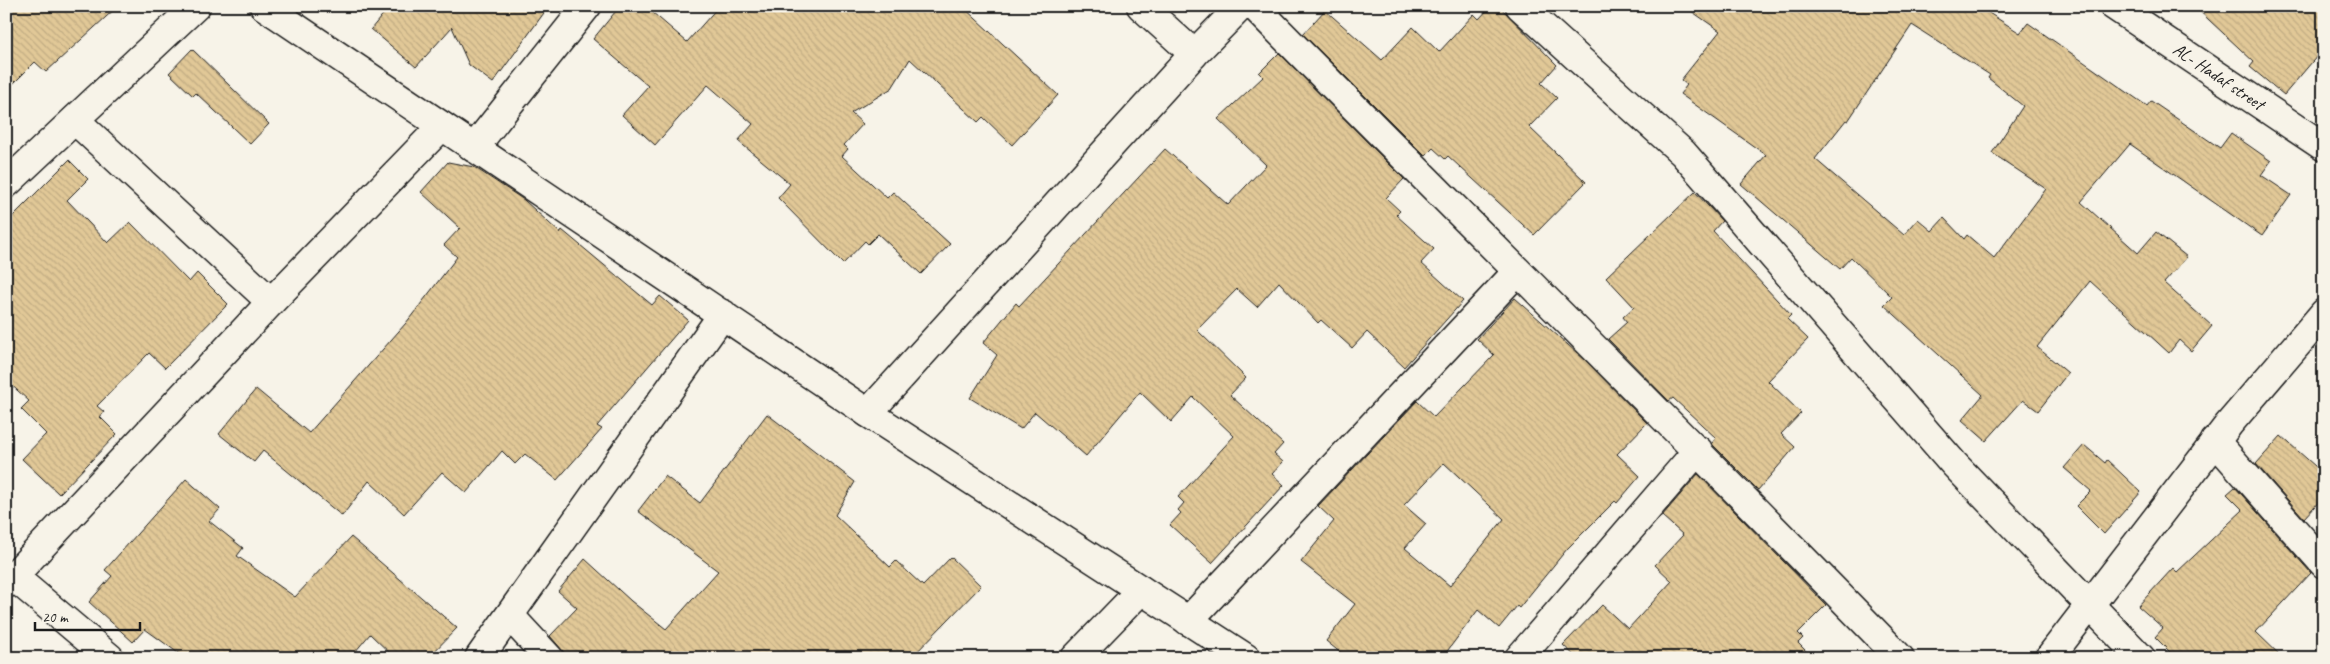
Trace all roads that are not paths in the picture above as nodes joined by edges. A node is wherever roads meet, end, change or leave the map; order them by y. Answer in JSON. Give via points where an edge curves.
{"nodes":[{"id":1,"x":196,"y":6,"type":"edge"},
{"id":2,"x":264,"y":6,"type":"edge"},
{"id":3,"x":587,"y":6,"type":"edge"},
{"id":4,"x":1141,"y":6,"type":"edge"},
{"id":5,"x":1241,"y":6,"type":"edge"},
{"id":6,"x":1254,"y":6,"type":"edge"},
{"id":7,"x":1520,"y":6,"type":"edge"},
{"id":8,"x":2114,"y":6,"type":"edge"},
{"id":9,"x":1194,"y":54,"type":"junction"},
{"id":10,"x":75,"y":120,"type":"junction"},
{"id":11,"x":442,"y":126,"type":"junction"},
{"id":12,"x":2324,"y":147,"type":"edge"},
{"id":13,"x":474,"y":148,"type":"junction"},
{"id":14,"x":6,"y":184,"type":"edge"},
{"id":15,"x":1517,"y":272,"type":"junction"},
{"id":16,"x":271,"y":302,"type":"junction"},
{"id":17,"x":2324,"y":313,"type":"edge"},
{"id":18,"x":723,"y":314,"type":"junction"},
{"id":19,"x":868,"y":413,"type":"junction"},
{"id":20,"x":2215,"y":441,"type":"junction"},
{"id":21,"x":1698,"y":450,"type":"junction"},
{"id":22,"x":2324,"y":564,"type":"edge"},
{"id":23,"x":10,"y":581,"type":"edge"},
{"id":24,"x":1141,"y":590,"type":"junction"},
{"id":25,"x":2090,"y":604,"type":"junction"},
{"id":26,"x":510,"y":616,"type":"junction"},
{"id":27,"x":1188,"y":621,"type":"junction"},
{"id":28,"x":110,"y":658,"type":"edge"},
{"id":29,"x":479,"y":658,"type":"edge"},
{"id":30,"x":549,"y":658,"type":"edge"},
{"id":31,"x":1075,"y":658,"type":"edge"},
{"id":32,"x":1246,"y":658,"type":"edge"},
{"id":33,"x":1519,"y":658,"type":"edge"},
{"id":34,"x":1900,"y":658,"type":"edge"},
{"id":35,"x":2049,"y":658,"type":"edge"},
{"id":36,"x":2141,"y":658,"type":"edge"}],
"edges":[{"from":1,"to":10,"type":"street"},
{"from":2,"to":11,"type":"street"},
{"from":3,"to":13,"type":"street"},
{"from":4,"to":9,"type":"street"},
{"from":5,"to":9,"type":"street"},
{"from":6,"to":15,"type":"street"},
{"from":7,"to":25,"type":"street","via":[[1683,153],[1954,464]]},
{"from":8,"to":12,"type":"street","name":"AL- Hadaf street"},
{"from":9,"to":19,"type":"street"},
{"from":10,"to":14,"type":"street"},
{"from":10,"to":16,"type":"street"},
{"from":11,"to":13,"type":"street"},
{"from":11,"to":16,"type":"street"},
{"from":13,"to":18,"type":"street"},
{"from":15,"to":21,"type":"street"},
{"from":15,"to":27,"type":"street"},
{"from":16,"to":23,"type":"street"},
{"from":17,"to":20,"type":"street"},
{"from":18,"to":19,"type":"street"},
{"from":18,"to":26,"type":"street"},
{"from":19,"to":24,"type":"street"},
{"from":20,"to":22,"type":"street"},
{"from":20,"to":25,"type":"street"},
{"from":21,"to":33,"type":"street"},
{"from":21,"to":34,"type":"street"},
{"from":23,"to":28,"type":"street"},
{"from":24,"to":27,"type":"street"},
{"from":24,"to":31,"type":"street"},
{"from":25,"to":35,"type":"street"},
{"from":25,"to":36,"type":"street"},
{"from":26,"to":29,"type":"street"},
{"from":26,"to":30,"type":"street"},
{"from":27,"to":32,"type":"street"}]}
